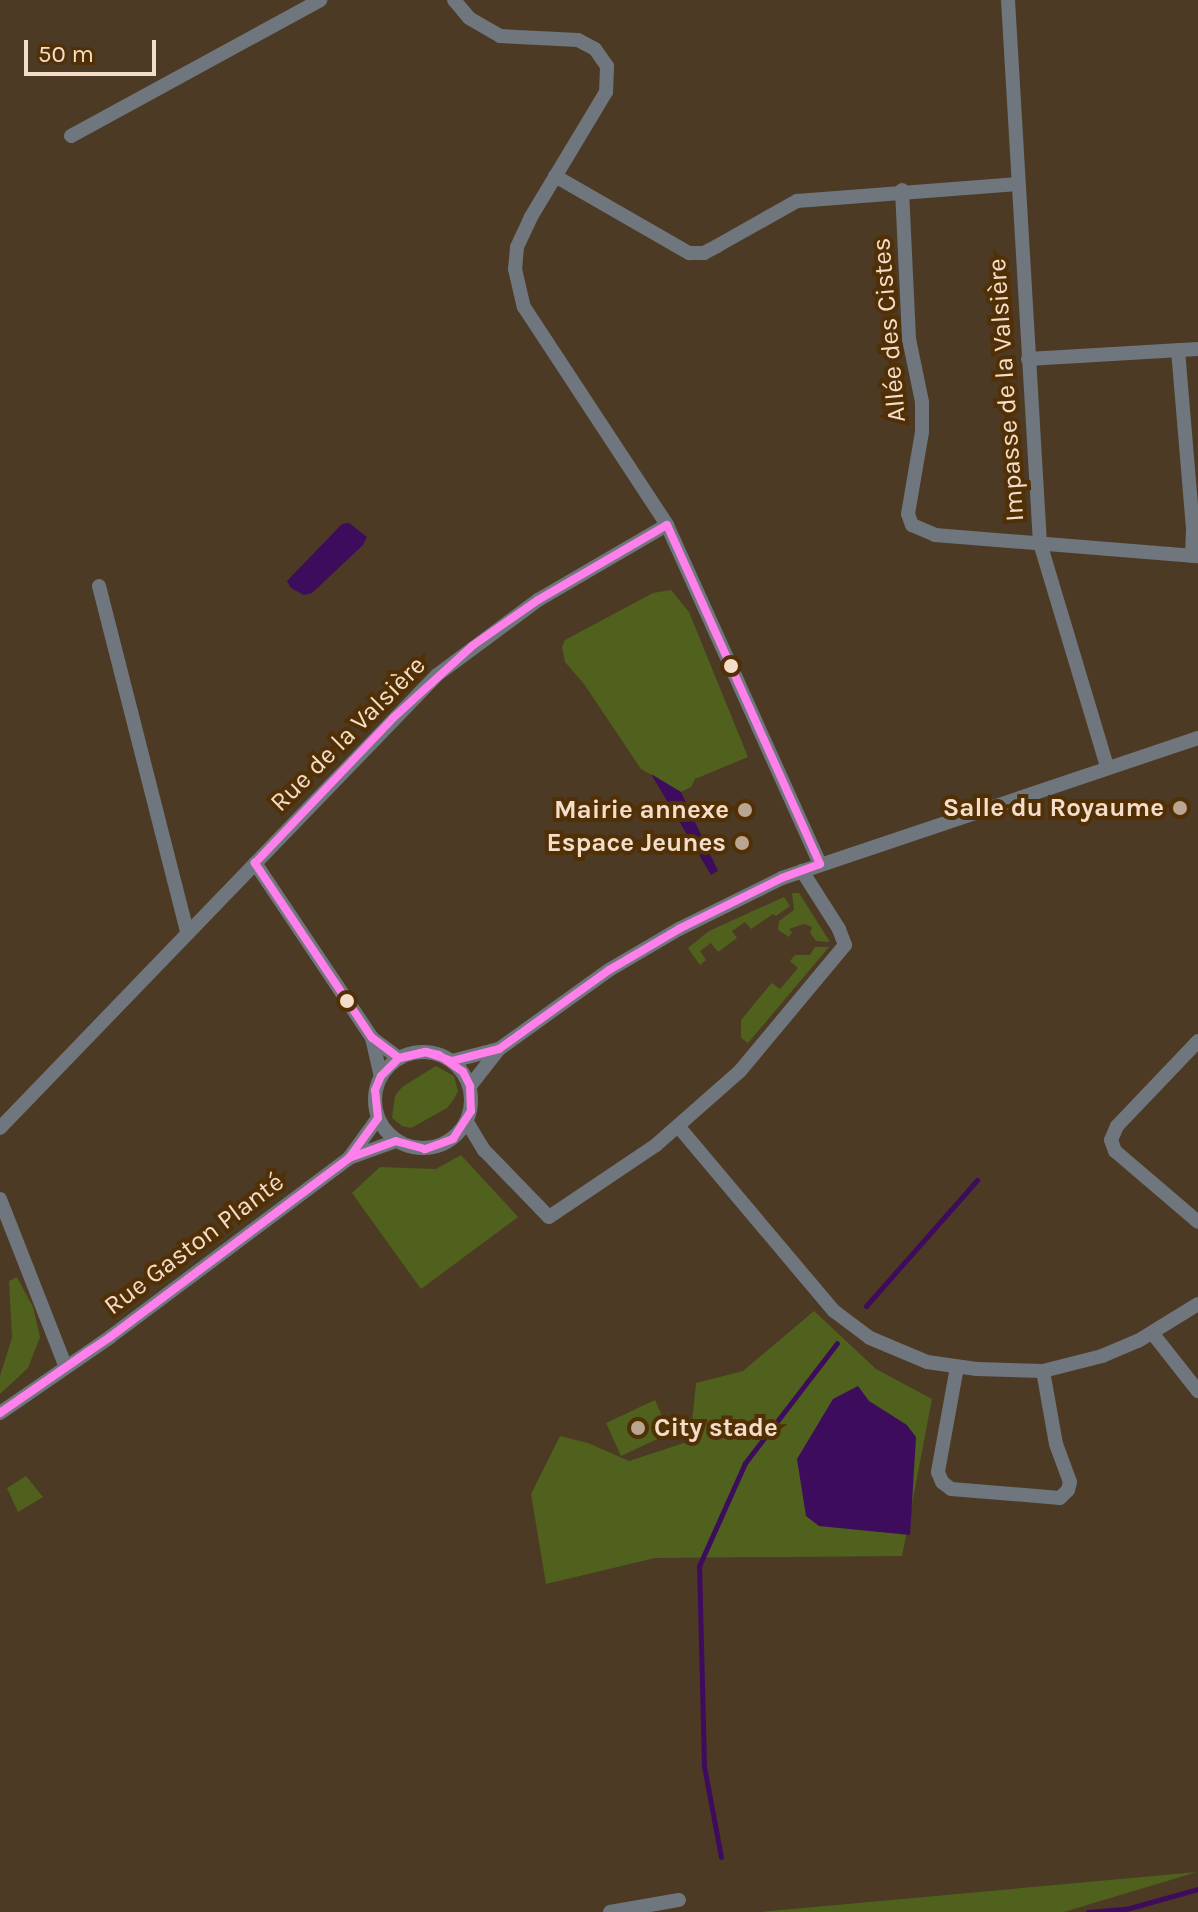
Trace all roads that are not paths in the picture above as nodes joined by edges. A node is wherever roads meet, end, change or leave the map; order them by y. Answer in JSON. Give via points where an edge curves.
{"nodes":[{"id":1,"x":320,"y":0,"type":"edge"},
{"id":2,"x":454,"y":0,"type":"edge"},
{"id":3,"x":1008,"y":0,"type":"edge"},
{"id":4,"x":71,"y":136,"type":"dead end"},
{"id":5,"x":555,"y":176,"type":"junction"},
{"id":6,"x":1018,"y":184,"type":"junction"},
{"id":7,"x":902,"y":190,"type":"junction"},
{"id":8,"x":1198,"y":349,"type":"edge"},
{"id":9,"x":1178,"y":350,"type":"junction"},
{"id":10,"x":1028,"y":359,"type":"junction"},
{"id":11,"x":667,"y":525,"type":"junction"},
{"id":12,"x":1040,"y":543,"type":"junction"},
{"id":13,"x":1195,"y":556,"type":"edge"},
{"id":14,"x":99,"y":586,"type":"dead end"},
{"id":15,"x":1198,"y":738,"type":"edge"},
{"id":16,"x":1107,"y":767,"type":"junction"},
{"id":17,"x":255,"y":863,"type":"junction"},
{"id":18,"x":820,"y":864,"type":"junction"},
{"id":19,"x":802,"y":871,"type":"junction"},
{"id":20,"x":187,"y":932,"type":"junction"},
{"id":21,"x":372,"y":1038,"type":"junction"},
{"id":22,"x":1198,"y":1041,"type":"edge"},
{"id":23,"x":499,"y":1049,"type":"junction"},
{"id":24,"x":399,"y":1058,"type":"junction"},
{"id":25,"x":452,"y":1061,"type":"junction"},
{"id":26,"x":381,"y":1076,"type":"junction"},
{"id":27,"x":470,"y":1086,"type":"junction"},
{"id":28,"x":378,"y":1118,"type":"junction"},
{"id":29,"x":467,"y":1122,"type":"junction"},
{"id":30,"x":678,"y":1126,"type":"junction"},
{"id":31,"x":0,"y":1128,"type":"edge"},
{"id":32,"x":453,"y":1139,"type":"junction"},
{"id":33,"x":396,"y":1141,"type":"junction"},
{"id":34,"x":484,"y":1150,"type":"junction"},
{"id":35,"x":349,"y":1158,"type":"junction"},
{"id":36,"x":0,"y":1199,"type":"edge"},
{"id":37,"x":1198,"y":1222,"type":"edge"},
{"id":38,"x":7,"y":1233,"type":"edge"},
{"id":39,"x":1198,"y":1304,"type":"edge"},
{"id":40,"x":1153,"y":1334,"type":"junction"},
{"id":41,"x":66,"y":1367,"type":"junction"},
{"id":42,"x":957,"y":1367,"type":"junction"},
{"id":43,"x":1043,"y":1371,"type":"junction"},
{"id":44,"x":1198,"y":1391,"type":"edge"},
{"id":45,"x":0,"y":1413,"type":"edge"},
{"id":46,"x":679,"y":1900,"type":"dead end"},
{"id":47,"x":610,"y":1912,"type":"edge"}],
"edges":[{"from":1,"to":4,"type":"street"},
{"from":2,"to":5,"type":"street","via":[[469,18],[500,36],[578,40],[602,56],[606,92]]},
{"from":3,"to":6,"type":"street","name":"Impasse de la Valsière"},
{"from":5,"to":7,"type":"street","via":[[689,253],[704,253],[797,201]]},
{"from":5,"to":11,"type":"street","via":[[517,247],[515,269],[524,307]]},
{"from":6,"to":7,"type":"street"},
{"from":6,"to":10,"type":"street","name":"Impasse de la Valsière"},
{"from":7,"to":12,"type":"street","name":"Allée des Cistes","via":[[909,339],[922,402],[908,514],[920,531],[935,535]]},
{"from":8,"to":9,"type":"street"},
{"from":9,"to":10,"type":"street"},
{"from":9,"to":13,"type":"street"},
{"from":10,"to":12,"type":"street","name":"Impasse de la Valsière"},
{"from":11,"to":17,"type":"street","name":"Rue de la Valsière","via":[[538,600],[472,646],[393,718]]},
{"from":11,"to":18,"type":"street"},
{"from":12,"to":13,"type":"street","name":"Allée des Cistes"},
{"from":12,"to":16,"type":"street","name":"Impasse de la Valsière"},
{"from":14,"to":20,"type":"street"},
{"from":15,"to":16,"type":"street"},
{"from":16,"to":18,"type":"street"},
{"from":17,"to":20,"type":"street","name":"Rue de la Valsière"},
{"from":17,"to":21,"type":"street"},
{"from":18,"to":19,"type":"street"},
{"from":19,"to":23,"type":"street","via":[[609,970]]},
{"from":19,"to":30,"type":"street","via":[[845,945],[740,1071]]},
{"from":20,"to":31,"type":"street","name":"Rue de la Valsière"},
{"from":21,"to":24,"type":"street"},
{"from":21,"to":26,"type":"street"},
{"from":22,"to":37,"type":"street","via":[[1117,1126],[1111,1140],[1115,1151]]},
{"from":23,"to":25,"type":"street"},
{"from":23,"to":27,"type":"street"},
{"from":24,"to":25,"type":"street","via":[[426,1052]]},
{"from":24,"to":26,"type":"street"},
{"from":25,"to":27,"type":"street"},
{"from":26,"to":28,"type":"street","via":[[375,1090]]},
{"from":27,"to":29,"type":"street"},
{"from":28,"to":33,"type":"street"},
{"from":28,"to":35,"type":"street","name":"Rue Gaston Planté"},
{"from":29,"to":32,"type":"street"},
{"from":29,"to":34,"type":"street"},
{"from":30,"to":34,"type":"street","via":[[549,1217]]},
{"from":30,"to":42,"type":"street","via":[[834,1311],[870,1338],[927,1362]]},
{"from":32,"to":33,"type":"street","name":"Rue Gaston Planté","via":[[425,1149]]},
{"from":32,"to":34,"type":"street"},
{"from":33,"to":35,"type":"street","name":"Rue Gaston Planté"},
{"from":35,"to":41,"type":"street","name":"Rue Gaston Planté"},
{"from":36,"to":38,"type":"street"},
{"from":38,"to":41,"type":"street"},
{"from":39,"to":40,"type":"street"},
{"from":40,"to":43,"type":"street","via":[[1102,1356]]},
{"from":40,"to":44,"type":"street"},
{"from":41,"to":45,"type":"street"},
{"from":42,"to":43,"type":"street"},
{"from":42,"to":43,"type":"street","via":[[938,1472],[942,1482],[951,1489],[1060,1498],[1070,1482],[1056,1444]]},
{"from":46,"to":47,"type":"street"}]}
